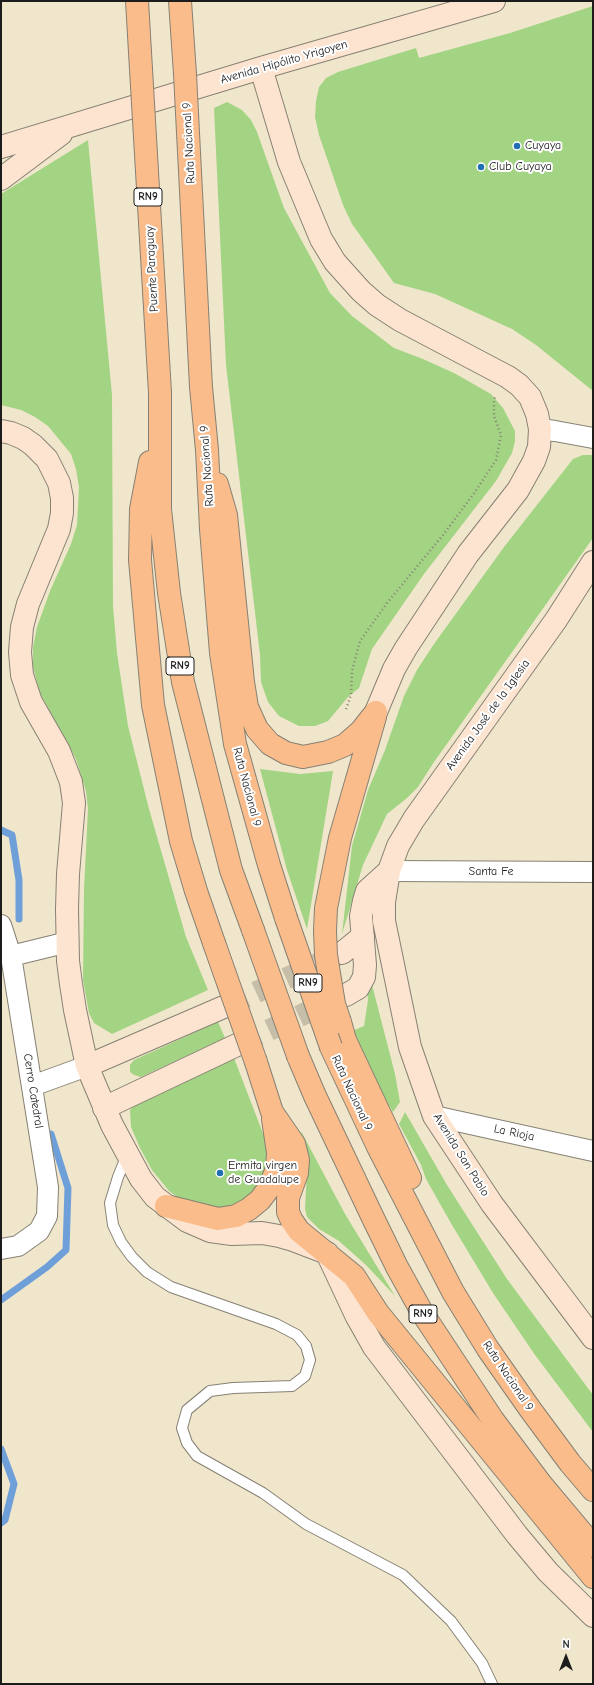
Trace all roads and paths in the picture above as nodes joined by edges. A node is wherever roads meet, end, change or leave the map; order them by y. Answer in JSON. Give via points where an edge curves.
{"nodes":[{"id":1,"x":137,"y":1,"type":"edge"},
{"id":2,"x":180,"y":1,"type":"edge"},
{"id":3,"x":494,"y":1,"type":"edge"},
{"id":4,"x":261,"y":68,"type":"junction"},
{"id":5,"x":74,"y":125,"type":"junction"},
{"id":6,"x":1,"y":147,"type":"edge"},
{"id":7,"x":1,"y":179,"type":"edge"},
{"id":8,"x":508,"y":377,"type":"junction"},
{"id":9,"x":159,"y":415,"type":"junction"},
{"id":10,"x":540,"y":429,"type":"junction"},
{"id":11,"x":1,"y":431,"type":"edge"},
{"id":12,"x":593,"y":438,"type":"edge"},
{"id":13,"x":207,"y":450,"type":"junction"},
{"id":14,"x":593,"y":562,"type":"edge"},
{"id":15,"x":376,"y":712,"type":"junction"},
{"id":16,"x":344,"y":715,"type":"dead end"},
{"id":17,"x":389,"y":871,"type":"junction"},
{"id":18,"x":593,"y":872,"type":"edge"},
{"id":19,"x":1,"y":925,"type":"edge"},
{"id":20,"x":363,"y":936,"type":"junction"},
{"id":21,"x":68,"y":942,"type":"junction"},
{"id":22,"x":342,"y":953,"type":"tunnel mouth"},
{"id":23,"x":11,"y":956,"type":"junction"},
{"id":24,"x":346,"y":994,"type":"tunnel mouth"},
{"id":25,"x":226,"y":1006,"type":"tunnel mouth"},
{"id":26,"x":239,"y":1044,"type":"tunnel mouth"},
{"id":27,"x":87,"y":1066,"type":"junction"},
{"id":28,"x":32,"y":1086,"type":"junction"},
{"id":29,"x":104,"y":1108,"type":"junction"},
{"id":30,"x":272,"y":1112,"type":"junction"},
{"id":31,"x":434,"y":1116,"type":"junction"},
{"id":32,"x":593,"y":1151,"type":"edge"},
{"id":33,"x":127,"y":1155,"type":"junction"},
{"id":34,"x":166,"y":1206,"type":"junction"},
{"id":35,"x":9,"y":1247,"type":"edge"},
{"id":36,"x":327,"y":1253,"type":"junction"},
{"id":37,"x":453,"y":1292,"type":"junction"},
{"id":38,"x":593,"y":1338,"type":"edge"},
{"id":39,"x":593,"y":1490,"type":"edge"},
{"id":40,"x":593,"y":1546,"type":"edge"},
{"id":41,"x":593,"y":1577,"type":"edge"},
{"id":42,"x":593,"y":1616,"type":"edge"},
{"id":43,"x":492,"y":1684,"type":"edge"}],
"edges":[{"from":1,"to":9,"type":"highway","name":"Puente Paraguay","number":"RN9","bridge":true,"via":[[160,393]]},
{"from":2,"to":13,"type":"highway","name":"Ruta Nacional 9","number":"RN9","bridge":true,"via":[[201,387]]},
{"from":3,"to":4,"type":"main road","name":"Avenida Hipólito Yrigoyen"},
{"from":4,"to":5,"type":"main road","name":"Avenida Hipólito Yrigoyen"},
{"from":4,"to":8,"type":"main road","via":[[289,162],[321,239],[335,262],[361,292],[377,305],[400,320]]},
{"from":5,"to":6,"type":"main road","name":"Avenida Hipólito Yrigoyen"},
{"from":5,"to":7,"type":"main road"},
{"from":8,"to":10,"type":"main road","via":[[530,397]]},
{"from":8,"to":16,"type":"path","via":[[494,399],[494,416],[501,435],[496,460],[461,510],[360,641]]},
{"from":9,"to":30,"type":"highway","bridge":true,"via":[[141,509],[140,560],[153,706],[181,840]]},
{"from":9,"to":40,"type":"highway","number":"RN9","bridge":true,"via":[[160,509],[182,682],[231,870],[298,1056],[370,1213],[423,1314],[493,1420],[541,1484]]},
{"from":10,"to":12,"type":"street"},
{"from":10,"to":15,"type":"main road","via":[[539,447],[534,461],[518,490],[468,554],[406,648]]},
{"from":11,"to":21,"type":"main road","via":[[24,438],[47,459],[59,483],[62,498],[59,529],[28,604],[22,627],[20,652],[22,675],[30,702],[59,751],[71,782],[74,802],[68,874]]},
{"from":13,"to":15,"type":"highway","via":[[226,516],[243,682],[247,708],[257,728],[270,744],[286,753],[303,757],[328,752],[345,745],[361,731]]},
{"from":13,"to":37,"type":"highway","name":"Ruta Nacional 9","number":"RN9","bridge":true,"via":[[221,652],[235,744],[269,865],[330,1047]]},
{"from":14,"to":17,"type":"main road","name":"Avenida José de la Iglesia","via":[[556,620],[418,814],[398,846]]},
{"from":15,"to":37,"type":"highway","bridge":true,"via":[[340,838],[326,908],[326,954],[333,997],[345,1040],[431,1220]]},
{"from":17,"to":18,"type":"street","name":"Santa Fe"},
{"from":17,"to":20,"type":"main road","via":[[367,891],[361,916]]},
{"from":17,"to":31,"type":"main road","name":"Avenida San Pablo","via":[[385,887],[384,921],[410,1047]]},
{"from":19,"to":23,"type":"street","name":"Cerro Catedral"},
{"from":20,"to":22,"type":"main road"},
{"from":20,"to":24,"type":"main road","via":[[364,977],[358,988]]},
{"from":21,"to":23,"type":"street"},
{"from":21,"to":27,"type":"main road","via":[[75,1010]]},
{"from":23,"to":28,"type":"street","name":"Cerro Catedral"},
{"from":25,"to":27,"type":"main road"},
{"from":26,"to":29,"type":"main road"},
{"from":27,"to":28,"type":"street"},
{"from":27,"to":29,"type":"main road"},
{"from":28,"to":35,"type":"street","name":"Cerro Catedral","via":[[48,1187],[47,1216],[39,1231]]},
{"from":29,"to":33,"type":"main road"},
{"from":30,"to":34,"type":"highway","via":[[278,1153],[277,1169],[269,1188],[260,1200],[236,1216],[218,1218]]},
{"from":30,"to":36,"type":"highway","via":[[294,1144],[298,1160],[297,1173],[288,1198],[288,1212],[299,1231]]},
{"from":31,"to":32,"type":"street","name":"La Rioja"},
{"from":31,"to":38,"type":"main road","name":"Avenida San Pablo","via":[[492,1204]]},
{"from":33,"to":34,"type":"main road","via":[[155,1198]]},
{"from":33,"to":43,"type":"lane","via":[[110,1203],[113,1225],[132,1257],[147,1272],[171,1287],[276,1324],[297,1335],[306,1346],[310,1360],[305,1376],[292,1386],[210,1391],[187,1410],[182,1428],[187,1443],[197,1456],[263,1493],[306,1524],[403,1576],[451,1621],[482,1663]]},
{"from":34,"to":36,"type":"main road","via":[[187,1221],[210,1231],[279,1236]]},
{"from":36,"to":41,"type":"highway","via":[[354,1276],[382,1319]]},
{"from":36,"to":42,"type":"main road","via":[[374,1347],[517,1535],[548,1572]]},
{"from":37,"to":39,"type":"highway","name":"Ruta Nacional 9","number":"RN9","via":[[488,1349],[530,1409]]}]}
